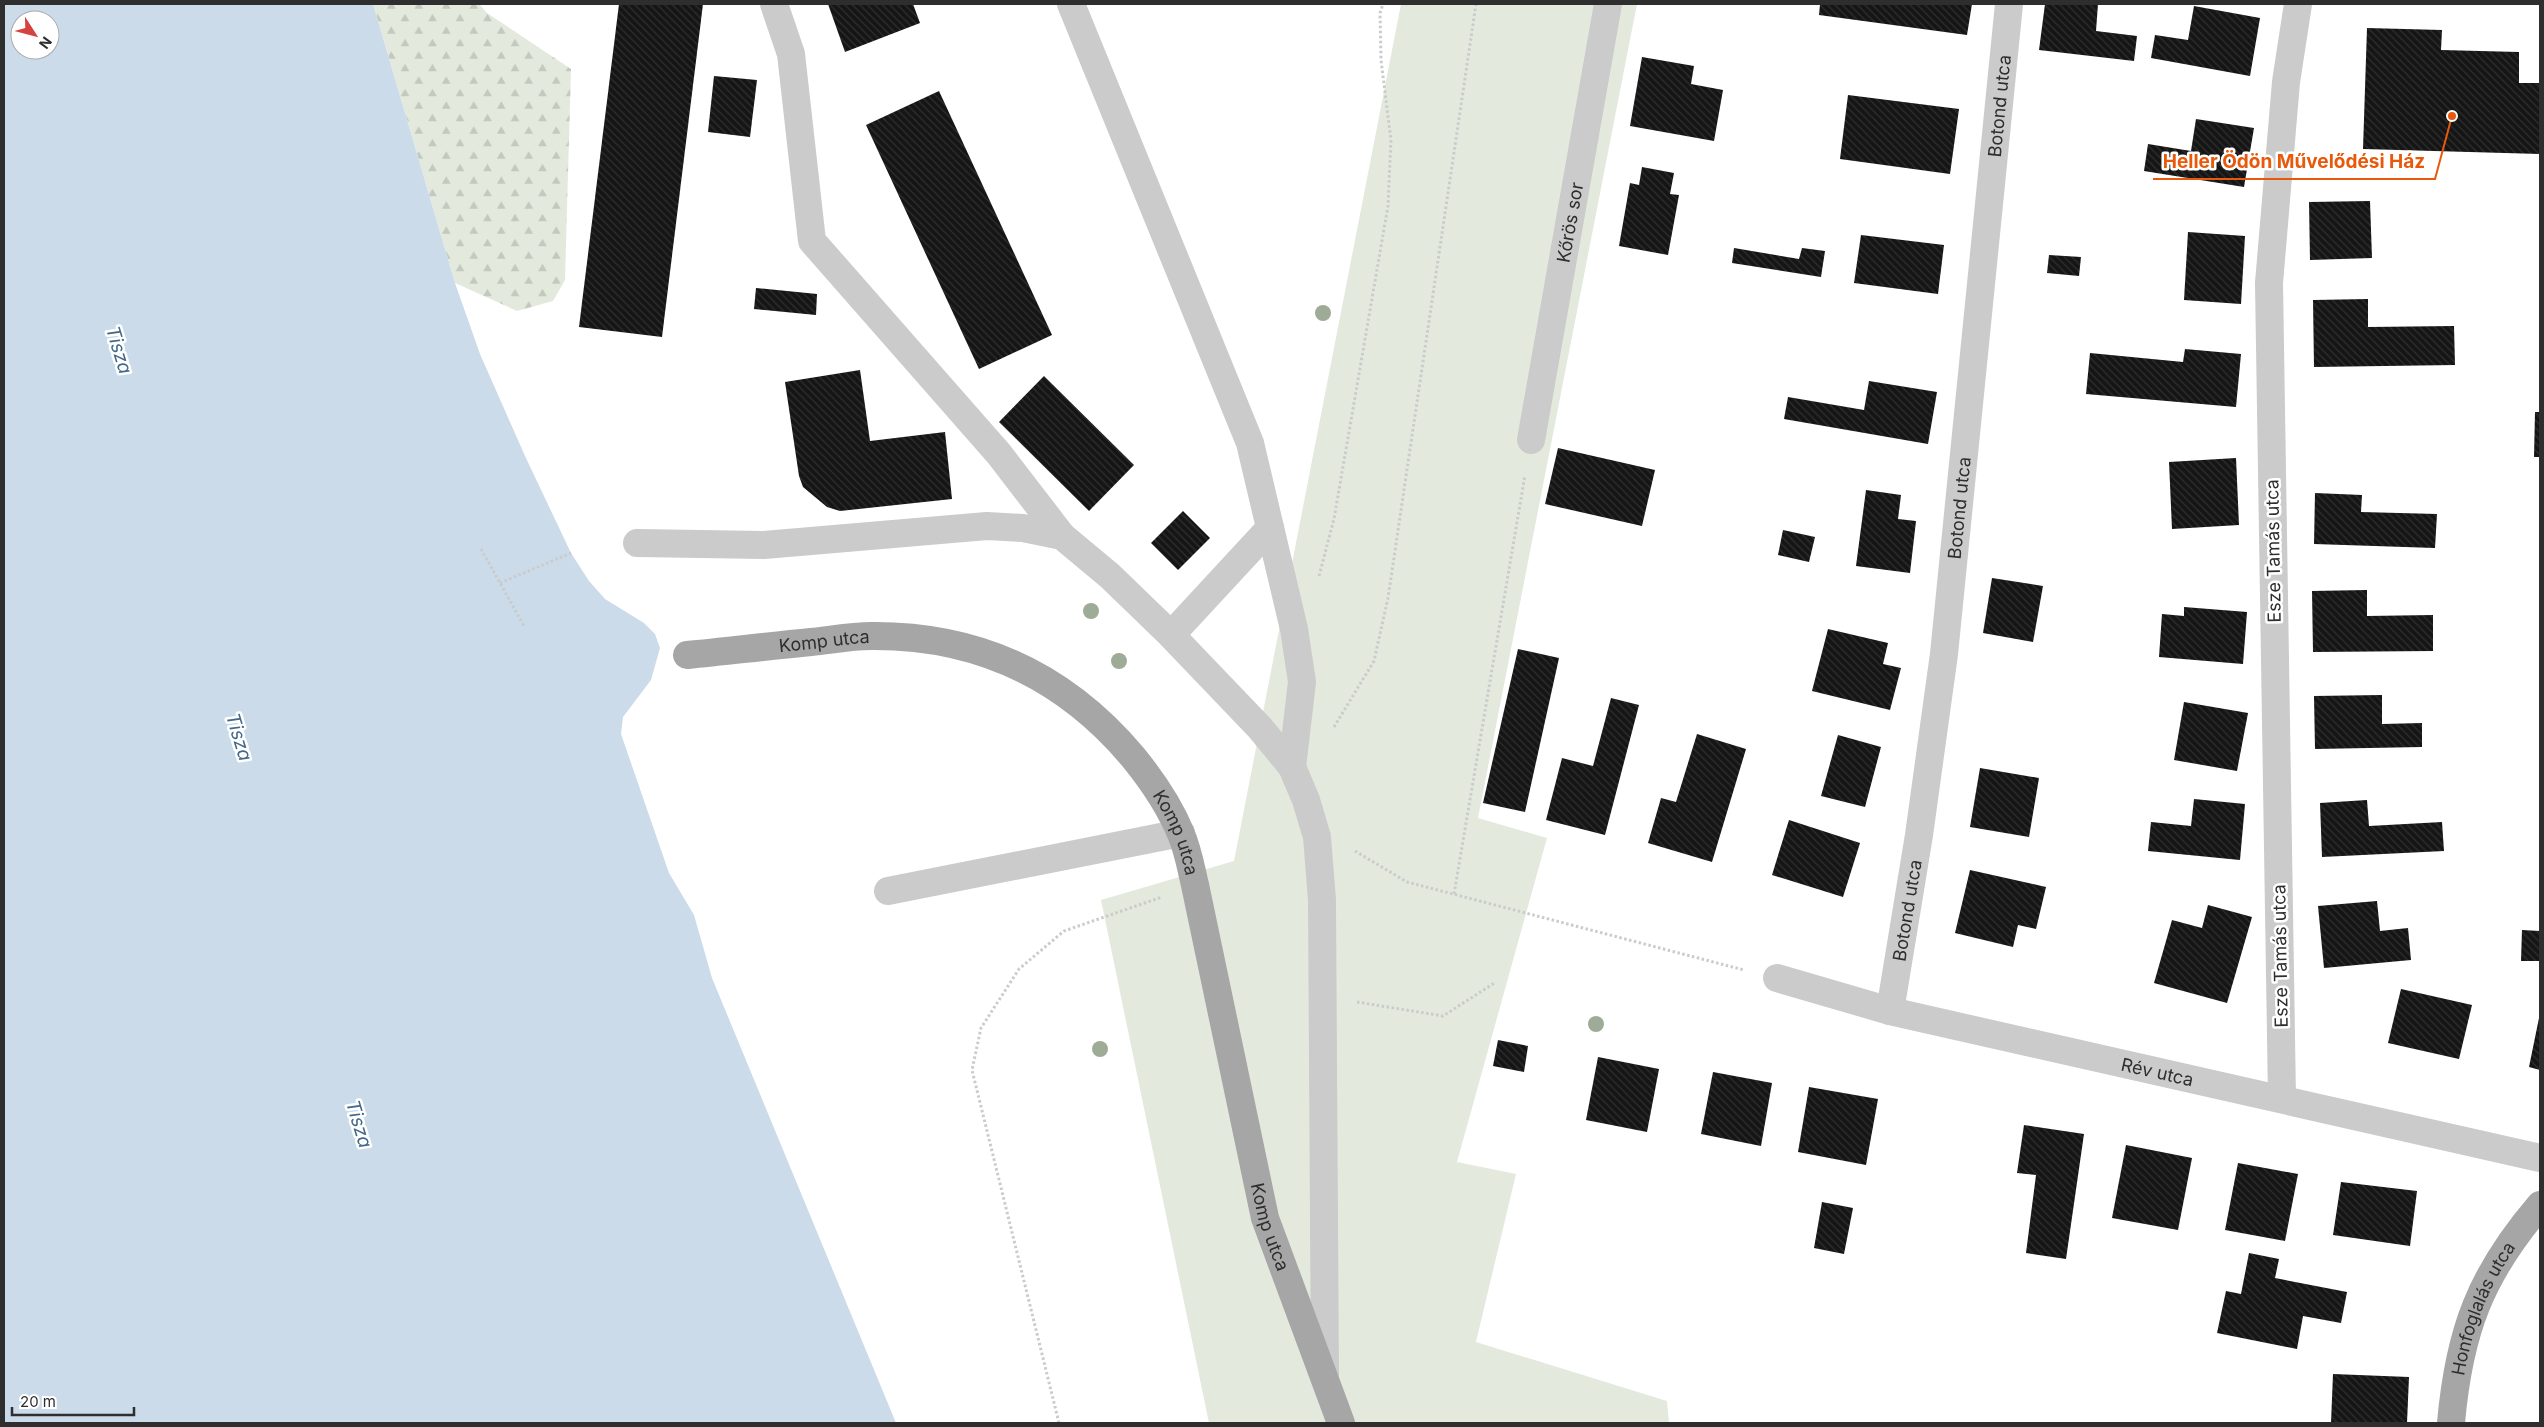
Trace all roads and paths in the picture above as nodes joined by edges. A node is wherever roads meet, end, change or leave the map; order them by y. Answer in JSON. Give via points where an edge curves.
{"nodes":[{"id":1,"x":774,"y":4,"type":"edge"},
{"id":2,"x":1071,"y":4,"type":"edge"},
{"id":3,"x":1383,"y":4,"type":"edge"},
{"id":4,"x":1476,"y":4,"type":"edge"},
{"id":5,"x":1608,"y":4,"type":"edge"},
{"id":6,"x":2009,"y":4,"type":"edge"},
{"id":7,"x":2298,"y":4,"type":"edge"},
{"id":8,"x":1531,"y":440,"type":"joint"},
{"id":9,"x":1270,"y":528,"type":"junction"},
{"id":10,"x":1062,"y":536,"type":"junction"},
{"id":11,"x":637,"y":543,"type":"dead end"},
{"id":12,"x":481,"y":549,"type":"dead end"},
{"id":13,"x":571,"y":553,"type":"dead end"},
{"id":14,"x":1317,"y":580,"type":"dead end"},
{"id":15,"x":500,"y":583,"type":"junction"},
{"id":16,"x":524,"y":626,"type":"dead end"},
{"id":17,"x":1171,"y":635,"type":"junction"},
{"id":18,"x":686,"y":655,"type":"dead end"},
{"id":19,"x":1292,"y":767,"type":"junction"},
{"id":20,"x":1181,"y":833,"type":"junction"},
{"id":21,"x":1317,"y":837,"type":"junction"},
{"id":22,"x":1195,"y":885,"type":"junction"},
{"id":23,"x":888,"y":891,"type":"dead end"},
{"id":24,"x":1454,"y":894,"type":"junction"},
{"id":25,"x":1777,"y":978,"type":"joint"},
{"id":26,"x":1496,"y":982,"type":"dead end"},
{"id":27,"x":1322,"y":996,"type":"junction"},
{"id":28,"x":1890,"y":1011,"type":"junction"},
{"id":29,"x":2282,"y":1099,"type":"junction"},
{"id":30,"x":2540,"y":1158,"type":"edge"},
{"id":31,"x":2540,"y":1205,"type":"edge"},
{"id":32,"x":1325,"y":1384,"type":"junction"},
{"id":33,"x":1059,"y":1423,"type":"edge"},
{"id":34,"x":1341,"y":1423,"type":"edge"},
{"id":35,"x":2451,"y":1423,"type":"edge"}],
"edges":[{"from":1,"to":10,"type":"street","via":[[791,54],[812,241],[999,454]]},
{"from":2,"to":9,"type":"street","via":[[1250,443]]},
{"from":3,"to":14,"type":"path","via":[[1380,13],[1381,60],[1391,140],[1388,206],[1334,519]]},
{"from":4,"to":19,"type":"path","via":[[1388,598],[1374,661],[1334,727]]},
{"from":5,"to":8,"type":"street","name":"Kőrös sor"},
{"from":6,"to":28,"type":"street","name":"Botond utca","via":[[1944,654]]},
{"from":7,"to":29,"type":"street","name":"Esze Tamás utca","via":[[2286,82],[2269,282]]},
{"from":8,"to":24,"type":"path"},
{"from":9,"to":17,"type":"street"},
{"from":9,"to":19,"type":"street","via":[[1294,628],[1302,682]]},
{"from":10,"to":11,"type":"street","name":"Komp utca","via":[[1023,528],[987,526],[764,544]]},
{"from":10,"to":17,"type":"street","name":"Komp utca","via":[[1110,576]]},
{"from":12,"to":15,"type":"path"},
{"from":13,"to":15,"type":"path"},
{"from":15,"to":16,"type":"path"},
{"from":17,"to":19,"type":"street","name":"Komp utca","via":[[1260,728]]},
{"from":18,"to":20,"type":"main road","name":"Komp utca","via":[[871,636],[920,640],[999,657],[1061,689],[1091,712],[1142,768]]},
{"from":19,"to":21,"type":"street","name":"Komp utca"},
{"from":20,"to":22,"type":"main road","name":"Komp utca"},
{"from":20,"to":23,"type":"street"},
{"from":21,"to":24,"type":"path","via":[[1343,845],[1407,882]]},
{"from":21,"to":27,"type":"street","name":"Komp utca","via":[[1322,900]]},
{"from":22,"to":32,"type":"main road","name":"Komp utca","via":[[1265,1218]]},
{"from":22,"to":33,"type":"path","via":[[1064,931],[1019,969],[980,1028],[972,1070]]},
{"from":24,"to":25,"type":"path"},
{"from":25,"to":28,"type":"street","name":"Rév utca"},
{"from":26,"to":27,"type":"path","via":[[1443,1016]]},
{"from":27,"to":32,"type":"street","name":"Komp utca"},
{"from":28,"to":29,"type":"street","name":"Rév utca"},
{"from":29,"to":30,"type":"street","name":"Rév utca"},
{"from":31,"to":35,"type":"main road","name":"Honfoglalás utca","via":[[2510,1241],[2468,1321],[2455,1380]]},
{"from":32,"to":34,"type":"main road","name":"Komp utca"}]}
